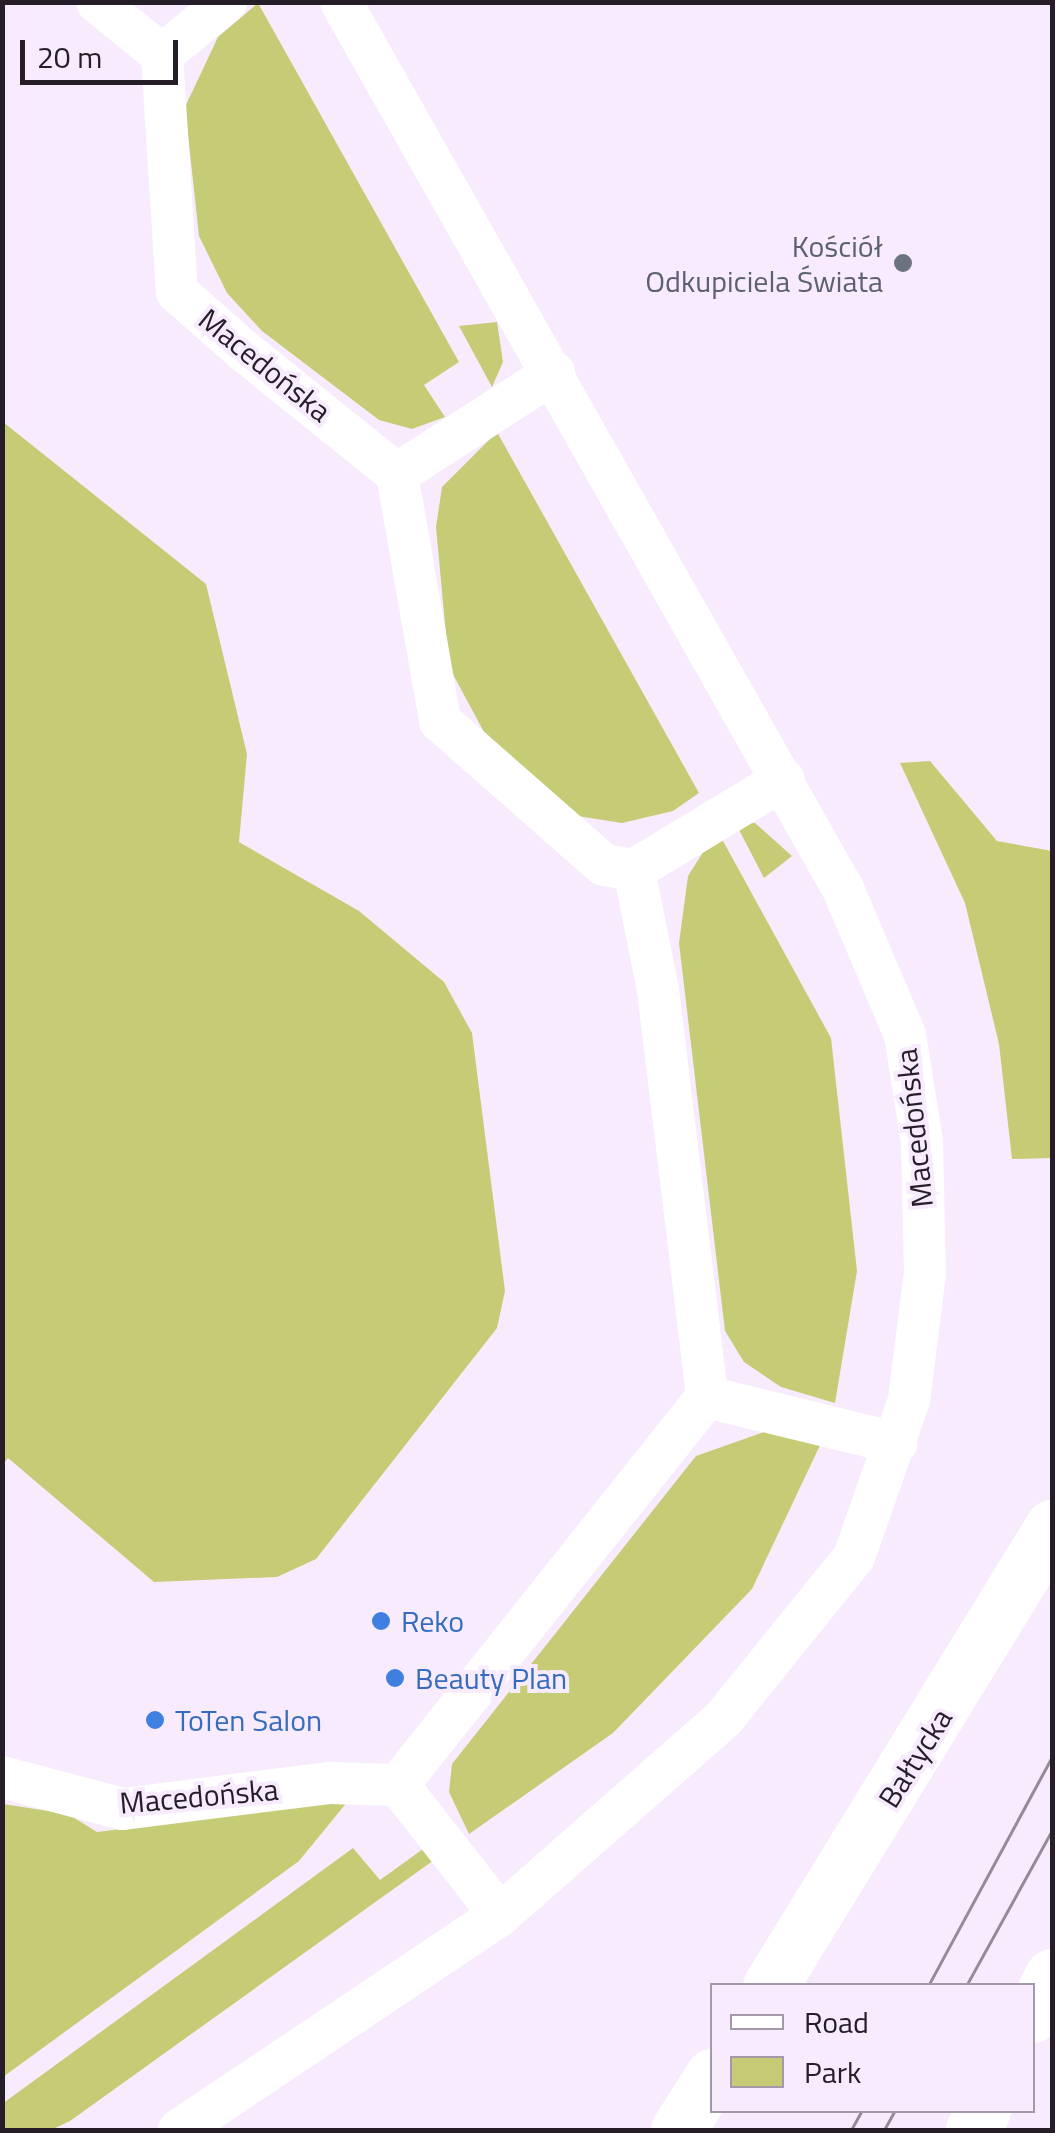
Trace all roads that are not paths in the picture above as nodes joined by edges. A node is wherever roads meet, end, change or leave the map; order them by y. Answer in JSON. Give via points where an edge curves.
{"nodes":[{"id":1,"x":97,"y":2,"type":"edge"},
{"id":2,"x":226,"y":2,"type":"edge"},
{"id":3,"x":340,"y":2,"type":"edge"},
{"id":4,"x":162,"y":55,"type":"junction"},
{"id":5,"x":554,"y":373,"type":"junction"},
{"id":6,"x":397,"y":474,"type":"junction"},
{"id":7,"x":784,"y":779,"type":"junction"},
{"id":8,"x":634,"y":870,"type":"junction"},
{"id":9,"x":707,"y":1397,"type":"junction"},
{"id":10,"x":896,"y":1442,"type":"junction"},
{"id":11,"x":1052,"y":1527,"type":"edge"},
{"id":12,"x":2,"y":1777,"type":"edge"},
{"id":13,"x":398,"y":1786,"type":"junction"},
{"id":14,"x":500,"y":1915,"type":"junction"},
{"id":15,"x":1052,"y":1976,"type":"edge"},
{"id":16,"x":772,"y":1983,"type":"edge"},
{"id":17,"x":1035,"y":2009,"type":"edge"},
{"id":18,"x":710,"y":2079,"type":"edge"},
{"id":19,"x":179,"y":2130,"type":"edge"},
{"id":20,"x":678,"y":2130,"type":"edge"}],
"edges":[{"from":1,"to":4,"type":"street"},
{"from":2,"to":4,"type":"street"},
{"from":3,"to":5,"type":"street","name":"Macedońska"},
{"from":4,"to":6,"type":"street","name":"Macedońska","via":[[177,292]]},
{"from":5,"to":6,"type":"street"},
{"from":5,"to":7,"type":"street","name":"Macedońska"},
{"from":6,"to":8,"type":"street","via":[[440,721],[604,865]]},
{"from":7,"to":8,"type":"street"},
{"from":7,"to":10,"type":"street","name":"Macedońska","via":[[906,1035],[922,1142],[925,1274]]},
{"from":8,"to":9,"type":"street","via":[[658,990]]},
{"from":9,"to":10,"type":"street"},
{"from":9,"to":13,"type":"street"},
{"from":10,"to":14,"type":"street","name":"Macedońska","via":[[854,1558],[724,1718]]},
{"from":11,"to":16,"type":"main road","name":"Bałtycka"},
{"from":12,"to":13,"type":"street","name":"Macedońska","via":[[123,1809],[330,1784]]},
{"from":13,"to":14,"type":"street"},
{"from":14,"to":19,"type":"street","name":"Macedońska"},
{"from":15,"to":17,"type":"main road"},
{"from":18,"to":20,"type":"main road"}]}
